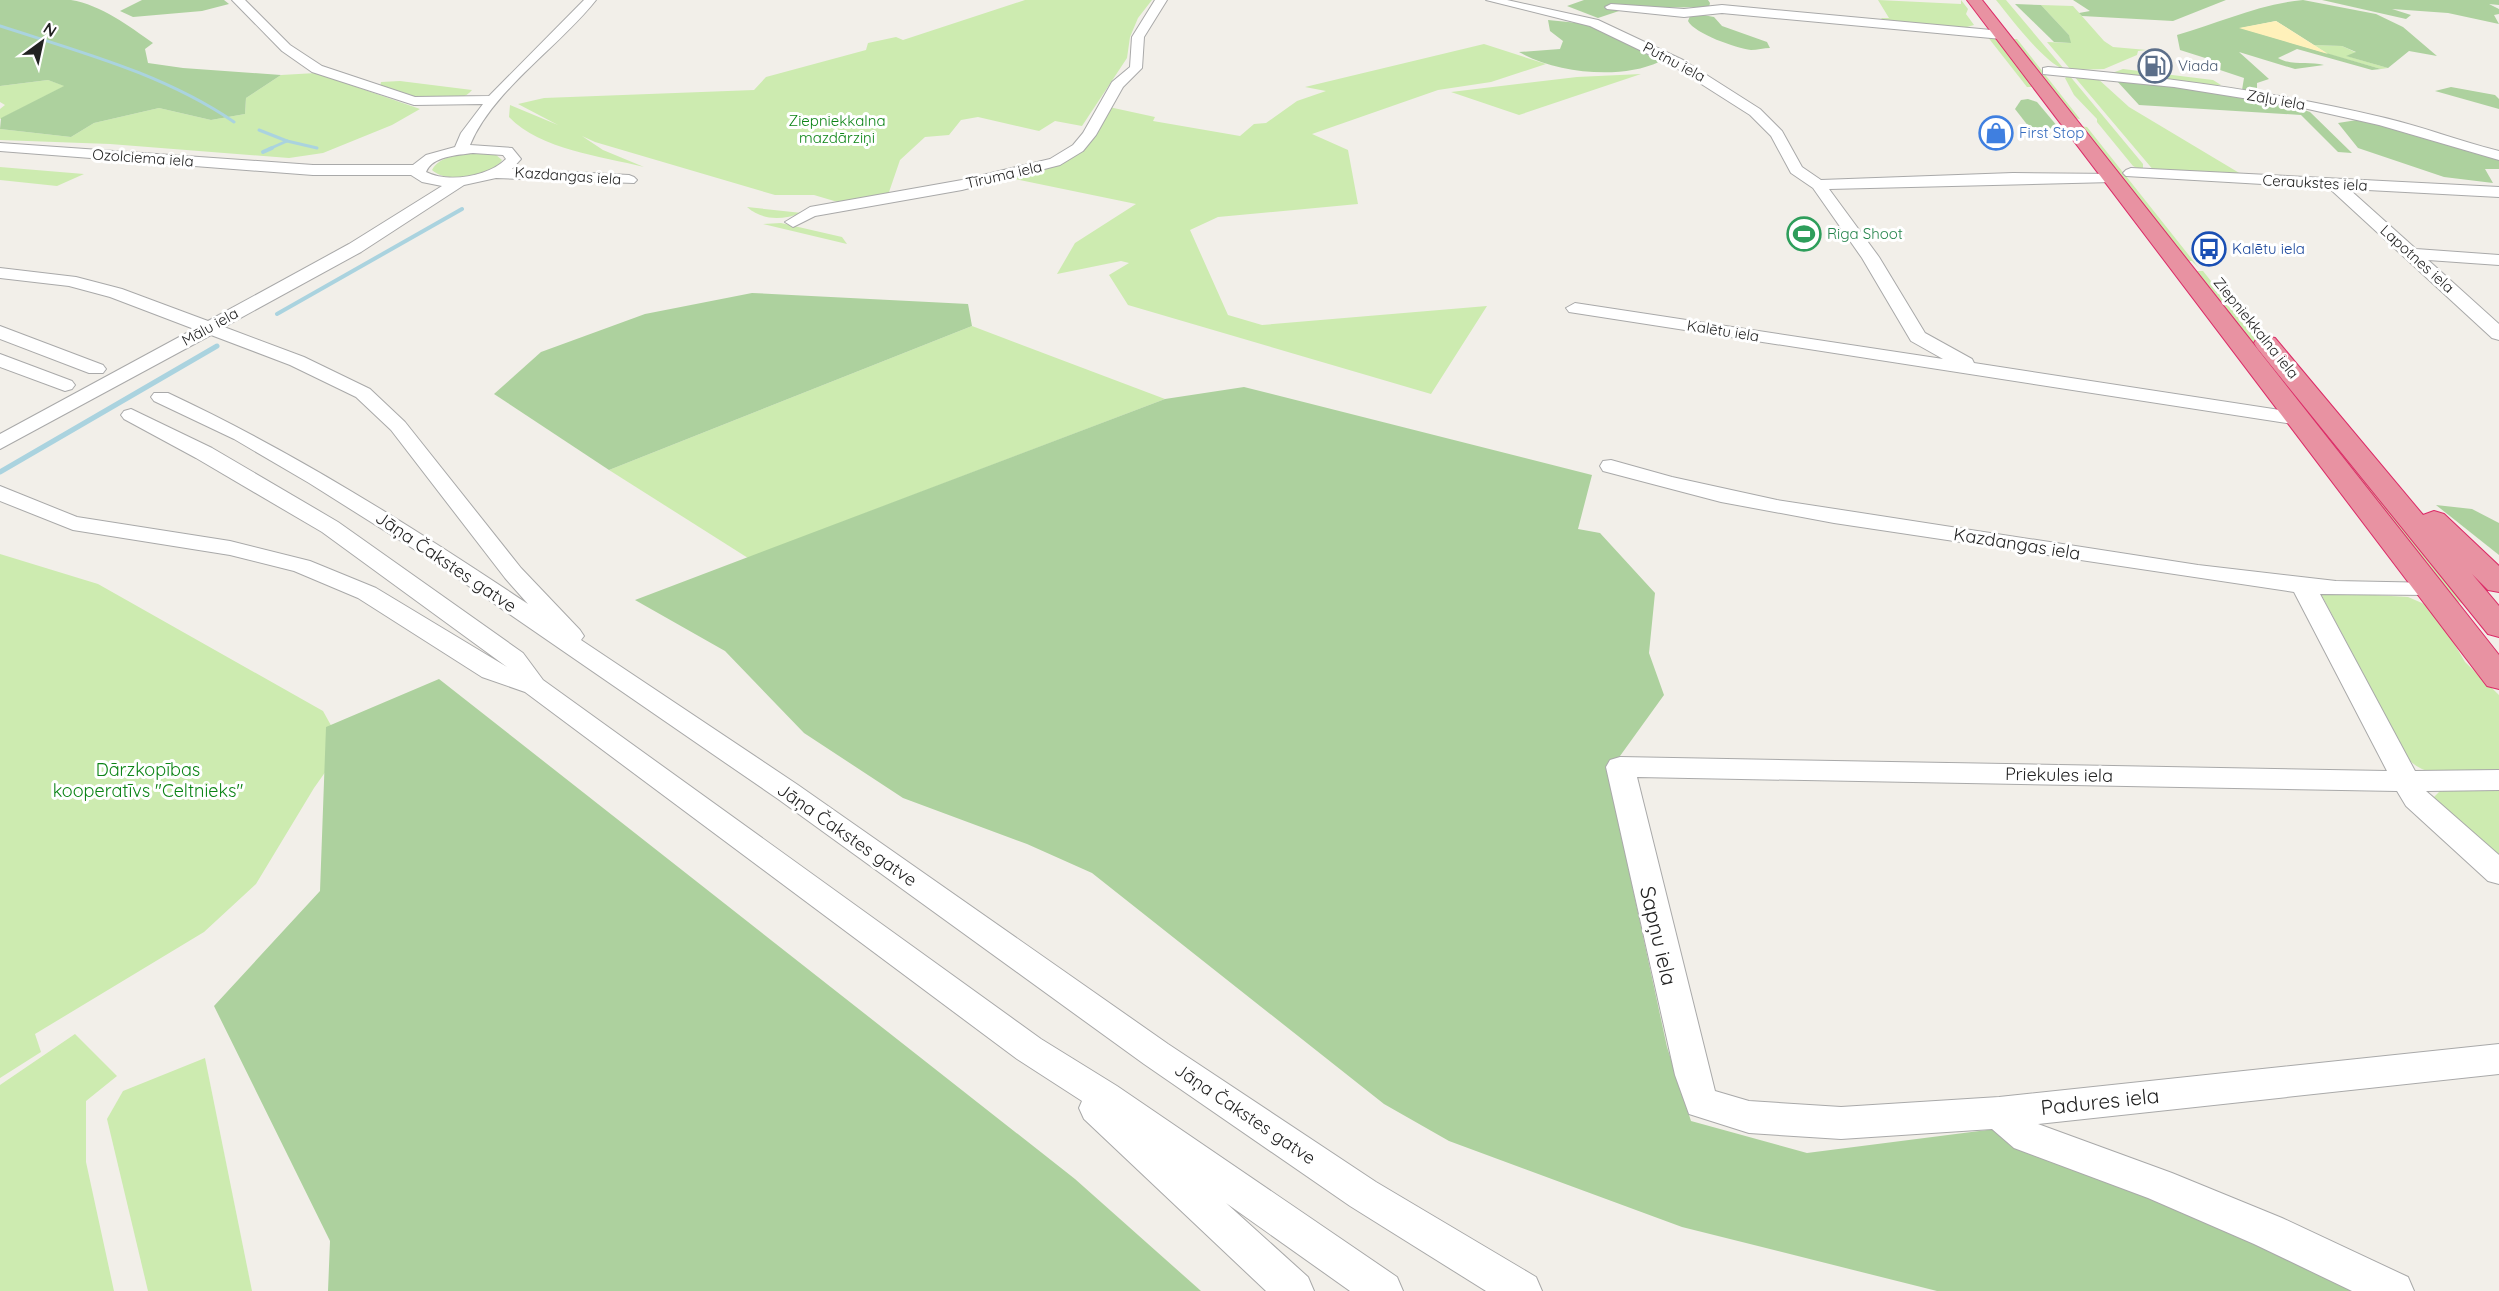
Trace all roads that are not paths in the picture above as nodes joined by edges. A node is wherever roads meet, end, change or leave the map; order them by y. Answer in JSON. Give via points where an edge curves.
{"nodes":[{"id":1,"x":238,"y":0,"type":"edge"},
{"id":2,"x":1161,"y":0,"type":"edge"},
{"id":3,"x":1492,"y":0,"type":"edge"},
{"id":4,"x":1631,"y":0,"type":"edge"},
{"id":5,"x":1974,"y":0,"type":"edge"},
{"id":6,"x":1991,"y":0,"type":"edge"},
{"id":7,"x":588,"y":2,"type":"edge"},
{"id":8,"x":1611,"y":7,"type":"junction"},
{"id":9,"x":1569,"y":16,"type":"junction"},
{"id":10,"x":578,"y":31,"type":"junction"},
{"id":11,"x":558,"y":34,"type":"junction"},
{"id":12,"x":2012,"y":37,"type":"junction"},
{"id":13,"x":540,"y":53,"type":"junction"},
{"id":14,"x":2048,"y":71,"type":"junction"},
{"id":15,"x":493,"y":100,"type":"junction"},
{"id":16,"x":2078,"y":121,"type":"junction"},
{"id":17,"x":476,"y":126,"type":"junction"},
{"id":18,"x":0,"y":147,"type":"edge"},
{"id":19,"x":484,"y":148,"type":"junction"},
{"id":20,"x":461,"y":150,"type":"junction"},
{"id":21,"x":2499,"y":156,"type":"edge"},
{"id":22,"x":511,"y":164,"type":"junction"},
{"id":23,"x":423,"y":165,"type":"junction"},
{"id":24,"x":495,"y":173,"type":"junction"},
{"id":25,"x":2122,"y":175,"type":"junction"},
{"id":26,"x":431,"y":180,"type":"junction"},
{"id":27,"x":460,"y":181,"type":"junction"},
{"id":28,"x":2334,"y":184,"type":"junction"},
{"id":29,"x":1818,"y":185,"type":"junction"},
{"id":30,"x":2499,"y":192,"type":"edge"},
{"id":31,"x":2151,"y":198,"type":"dead end"},
{"id":32,"x":417,"y":206,"type":"junction"},
{"id":33,"x":793,"y":222,"type":"dead end"},
{"id":34,"x":2412,"y":254,"type":"junction"},
{"id":35,"x":2499,"y":260,"type":"edge"},
{"id":36,"x":0,"y":273,"type":"edge"},
{"id":37,"x":1575,"y":308,"type":"dead end"},
{"id":38,"x":2253,"y":326,"type":"dead end"},
{"id":39,"x":209,"y":328,"type":"junction"},
{"id":40,"x":0,"y":332,"type":"edge"},
{"id":41,"x":2499,"y":334,"type":"edge"},
{"id":42,"x":0,"y":360,"type":"edge"},
{"id":43,"x":96,"y":369,"type":"dead end"},
{"id":44,"x":1978,"y":371,"type":"junction"},
{"id":45,"x":64,"y":385,"type":"dead end"},
{"id":46,"x":161,"y":397,"type":"dead end"},
{"id":47,"x":131,"y":415,"type":"dead end"},
{"id":48,"x":2298,"y":419,"type":"junction"},
{"id":49,"x":0,"y":443,"type":"edge"},
{"id":50,"x":2364,"y":460,"type":"junction"},
{"id":51,"x":1611,"y":466,"type":"dead end"},
{"id":52,"x":0,"y":493,"type":"edge"},
{"id":53,"x":2499,"y":583,"type":"edge"},
{"id":54,"x":2304,"y":587,"type":"junction"},
{"id":55,"x":2428,"y":588,"type":"junction"},
{"id":56,"x":2499,"y":627,"type":"edge"},
{"id":57,"x":2499,"y":634,"type":"edge"},
{"id":58,"x":586,"y":657,"type":"junction"},
{"id":59,"x":2499,"y":678,"type":"edge"},
{"id":60,"x":534,"y":686,"type":"junction"},
{"id":61,"x":1620,"y":767,"type":"joint"},
{"id":62,"x":2499,"y":780,"type":"edge"},
{"id":63,"x":2406,"y":781,"type":"junction"},
{"id":64,"x":2499,"y":873,"type":"edge"},
{"id":65,"x":1029,"y":1049,"type":"junction"},
{"id":66,"x":2499,"y":1059,"type":"edge"},
{"id":67,"x":1702,"y":1103,"type":"joint"},
{"id":68,"x":1999,"y":1113,"type":"junction"},
{"id":69,"x":1294,"y":1291,"type":"edge"},
{"id":70,"x":1383,"y":1291,"type":"edge"},
{"id":71,"x":1522,"y":1291,"type":"edge"},
{"id":72,"x":2394,"y":1291,"type":"edge"}],
"edges":[{"from":1,"to":15,"type":"street","via":[[286,48],[317,69],[414,101]]},
{"from":2,"to":33,"type":"street","name":"Tīruma iela","via":[[1138,37],[1136,68],[1117,85],[1089,135],[1064,156],[1045,166],[1007,176],[810,212]]},
{"from":3,"to":9,"type":"street","name":"Putnu iela"},
{"from":4,"to":8,"type":"street"},
{"from":5,"to":12,"type":"highway","name":"Ziepniekkalna iela"},
{"from":6,"to":12,"type":"highway","name":"Ziepniekkalna iela"},
{"from":7,"to":10,"type":"street","via":[[603,5]]},
{"from":7,"to":11,"type":"street"},
{"from":8,"to":9,"type":"street"},
{"from":8,"to":12,"type":"street","via":[[1684,13],[1722,9]]},
{"from":9,"to":29,"type":"street","name":"Putnu iela","via":[[1658,52],[1743,103],[1777,134],[1796,170]]},
{"from":10,"to":11,"type":"street"},
{"from":10,"to":13,"type":"street","via":[[572,38]]},
{"from":11,"to":13,"type":"street"},
{"from":12,"to":14,"type":"highway","name":"Ziepniekkalna iela"},
{"from":12,"to":16,"type":"highway","name":"Ziepniekkalna iela"},
{"from":13,"to":15,"type":"street"},
{"from":14,"to":16,"type":"highway","name":"Ziepniekkalna iela"},
{"from":14,"to":21,"type":"street","name":"Zāļu iela","via":[[2167,81],[2320,108],[2384,122]]},
{"from":15,"to":17,"type":"street"},
{"from":16,"to":25,"type":"highway","name":"Ziepniekkalna iela"},
{"from":17,"to":19,"type":"street"},
{"from":17,"to":20,"type":"street","via":[[468,133]]},
{"from":18,"to":23,"type":"street","name":"Ozolciema iela","via":[[285,168]]},
{"from":19,"to":20,"type":"street","name":"Ozolciema iela"},
{"from":19,"to":22,"type":"street","name":"Ozolciema iela","via":[[507,151],[514,159]]},
{"from":20,"to":23,"type":"street","name":"Ozolciema iela"},
{"from":22,"to":24,"type":"street"},
{"from":22,"to":24,"type":"street","name":"Kazdangas iela","via":[[629,180]]},
{"from":23,"to":26,"type":"street","via":[[423,177]]},
{"from":24,"to":27,"type":"street"},
{"from":25,"to":28,"type":"street","name":"Ceraukstes iela"},
{"from":25,"to":29,"type":"street","name":"Ceraukstes iela"},
{"from":25,"to":31,"type":"highway","name":"Ziepniekkalna iela"},
{"from":25,"to":48,"type":"highway","name":"Ziepniekkalna iela"},
{"from":26,"to":27,"type":"street"},
{"from":26,"to":32,"type":"street","name":"Mālu iela","via":[[417,199]]},
{"from":27,"to":32,"type":"street","name":"Mālu iela"},
{"from":28,"to":30,"type":"street","name":"Ceraukstes iela"},
{"from":28,"to":34,"type":"street","name":"Lapotnes iela"},
{"from":29,"to":44,"type":"street","name":"Putnu iela","via":[[1870,257],[1918,337]]},
{"from":32,"to":39,"type":"street","name":"Mālu iela","via":[[356,248]]},
{"from":34,"to":35,"type":"street"},
{"from":34,"to":41,"type":"street","name":"Lapotnes iela"},
{"from":36,"to":39,"type":"street","via":[[70,281],[116,293]]},
{"from":37,"to":44,"type":"street","name":"Kalētu iela"},
{"from":38,"to":50,"type":"highway","name":"Ziepniekkalna iela"},
{"from":39,"to":49,"type":"street","name":"Mālu iela"},
{"from":39,"to":58,"type":"street","via":[[343,381],[363,393],[398,426],[513,573],[561,622]]},
{"from":40,"to":43,"type":"street"},
{"from":42,"to":45,"type":"street"},
{"from":44,"to":48,"type":"street","name":"Kalētu iela"},
{"from":46,"to":58,"type":"street","name":"Jāņa Čakstes gatve","via":[[241,435],[317,478],[436,553]]},
{"from":47,"to":60,"type":"street","name":"Jāņa Čakstes gatve","via":[[258,483],[330,527],[514,659]]},
{"from":48,"to":55,"type":"highway","name":"Ziepniekkalna iela"},
{"from":50,"to":53,"type":"highway","via":[[2457,539]]},
{"from":50,"to":56,"type":"highway","name":"Ziepniekkalna iela"},
{"from":51,"to":54,"type":"street","name":"Kazdangas iela","via":[[1782,507]]},
{"from":52,"to":60,"type":"street","name":"Jāņa Čakstes gatve","via":[[73,523],[230,548],[302,566],[367,593],[491,671]]},
{"from":54,"to":55,"type":"street","name":"Kazdangas iela","via":[[2379,591]]},
{"from":54,"to":63,"type":"street"},
{"from":55,"to":57,"type":"highway","name":"Ziepniekkalna iela"},
{"from":55,"to":59,"type":"highway","name":"Ziepniekkalna iela"},
{"from":58,"to":71,"type":"street","name":"Jāņa Čakstes gatve","via":[[788,792],[1156,1054],[1363,1194]]},
{"from":60,"to":65,"type":"street","name":"Jāņa Čakstes gatve"},
{"from":61,"to":63,"type":"street","name":"Priekules iela"},
{"from":61,"to":67,"type":"street","name":"Sapņu iela","via":[[1689,1064]]},
{"from":62,"to":63,"type":"street","name":"Priekules iela"},
{"from":63,"to":64,"type":"street","via":[[2416,799]]},
{"from":65,"to":69,"type":"street"},
{"from":65,"to":70,"type":"street","name":"Jāņa Čakstes gatve","via":[[1105,1097]]},
{"from":66,"to":68,"type":"street","name":"Padures iela"},
{"from":67,"to":68,"type":"street","name":"Padures iela","via":[[1749,1117],[1841,1123]]},
{"from":68,"to":72,"type":"street","via":[[2027,1137],[2170,1189]]}]}
